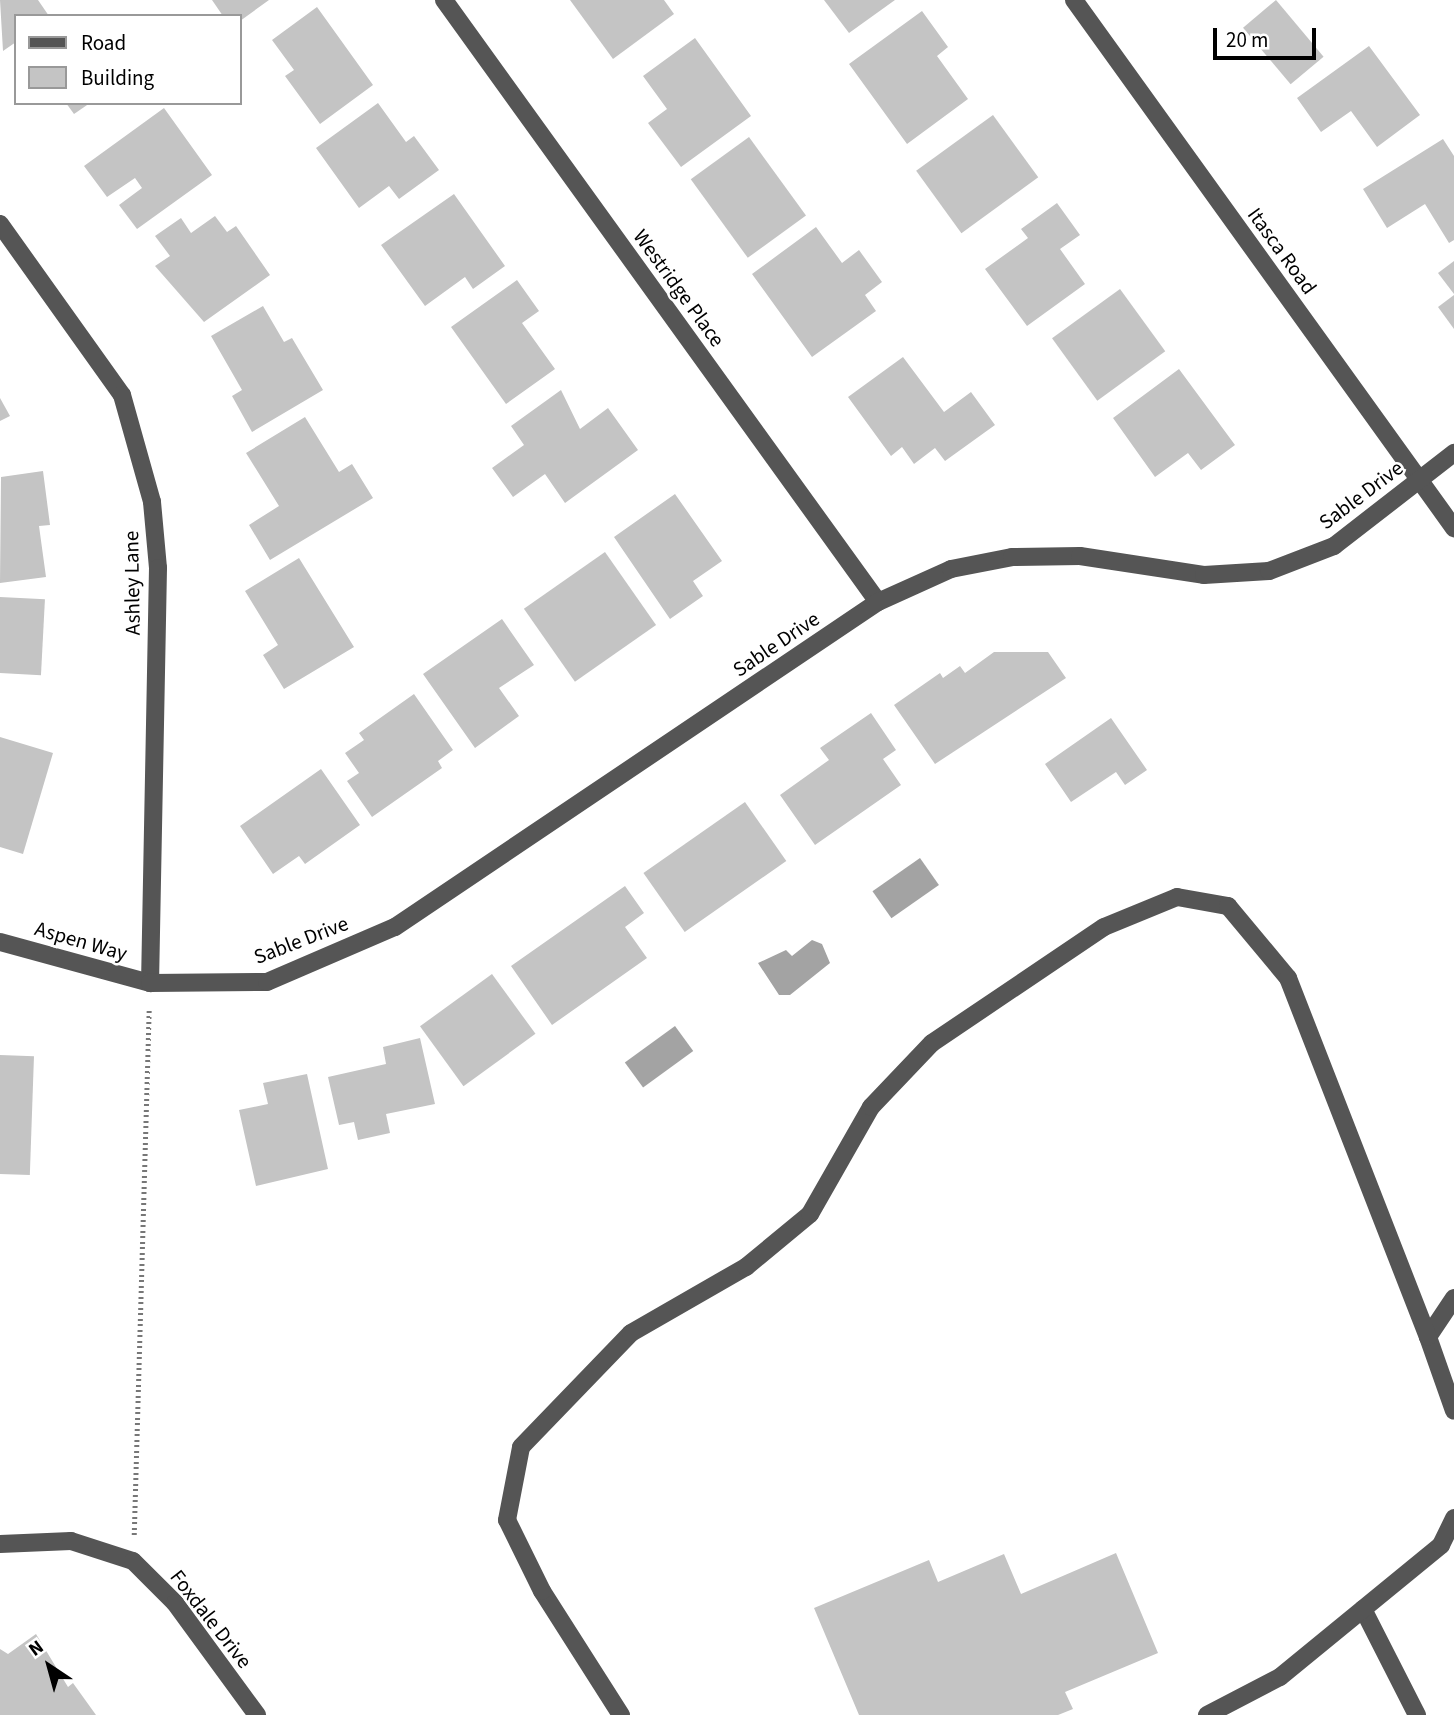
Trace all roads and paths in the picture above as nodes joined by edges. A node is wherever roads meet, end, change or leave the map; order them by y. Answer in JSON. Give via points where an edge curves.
{"nodes":[{"id":1,"x":444,"y":0,"type":"edge"},
{"id":2,"x":1074,"y":0,"type":"edge"},
{"id":3,"x":0,"y":224,"type":"edge"},
{"id":4,"x":1454,"y":453,"type":"edge"},
{"id":5,"x":1419,"y":480,"type":"junction"},
{"id":6,"x":1454,"y":527,"type":"edge"},
{"id":7,"x":878,"y":602,"type":"junction"},
{"id":8,"x":0,"y":942,"type":"edge"},
{"id":9,"x":150,"y":983,"type":"junction"},
{"id":10,"x":1454,"y":1298,"type":"edge"},
{"id":11,"x":1427,"y":1337,"type":"junction"},
{"id":12,"x":1454,"y":1411,"type":"edge"},
{"id":13,"x":1454,"y":1518,"type":"edge"},
{"id":14,"x":0,"y":1545,"type":"edge"},
{"id":15,"x":133,"y":1561,"type":"junction"},
{"id":16,"x":1363,"y":1609,"type":"junction"},
{"id":17,"x":257,"y":1715,"type":"edge"},
{"id":18,"x":621,"y":1715,"type":"edge"},
{"id":19,"x":1208,"y":1715,"type":"edge"},
{"id":20,"x":1418,"y":1715,"type":"edge"}],
"edges":[{"from":1,"to":7,"type":"street","name":"Westridge Place"},
{"from":2,"to":5,"type":"street","name":"Itasca Road"},
{"from":3,"to":9,"type":"street","name":"Ashley Lane","via":[[122,395],[152,502],[158,568]]},
{"from":4,"to":5,"type":"street","name":"Sable Drive"},
{"from":5,"to":6,"type":"street","name":"Itasca Road"},
{"from":5,"to":7,"type":"street","name":"Sable Drive","via":[[1334,546],[1269,571],[1204,575],[1080,556],[1012,557],[951,569]]},
{"from":7,"to":9,"type":"street","name":"Sable Drive","via":[[396,927],[267,982]]},
{"from":8,"to":9,"type":"street","name":"Aspen Way"},
{"from":9,"to":15,"type":"path"},
{"from":10,"to":11,"type":"street"},
{"from":11,"to":12,"type":"street"},
{"from":11,"to":18,"type":"street","via":[[1288,978],[1228,906],[1177,897],[1104,928],[932,1043],[871,1107],[810,1214],[747,1267],[631,1333],[521,1447],[507,1520],[542,1591]]},
{"from":13,"to":16,"type":"street","via":[[1441,1545]]},
{"from":14,"to":15,"type":"street","name":"Foxdale Drive","via":[[71,1541]]},
{"from":15,"to":17,"type":"street","name":"Foxdale Drive","via":[[175,1603]]},
{"from":16,"to":19,"type":"street","via":[[1280,1677]]},
{"from":16,"to":20,"type":"street"}]}
